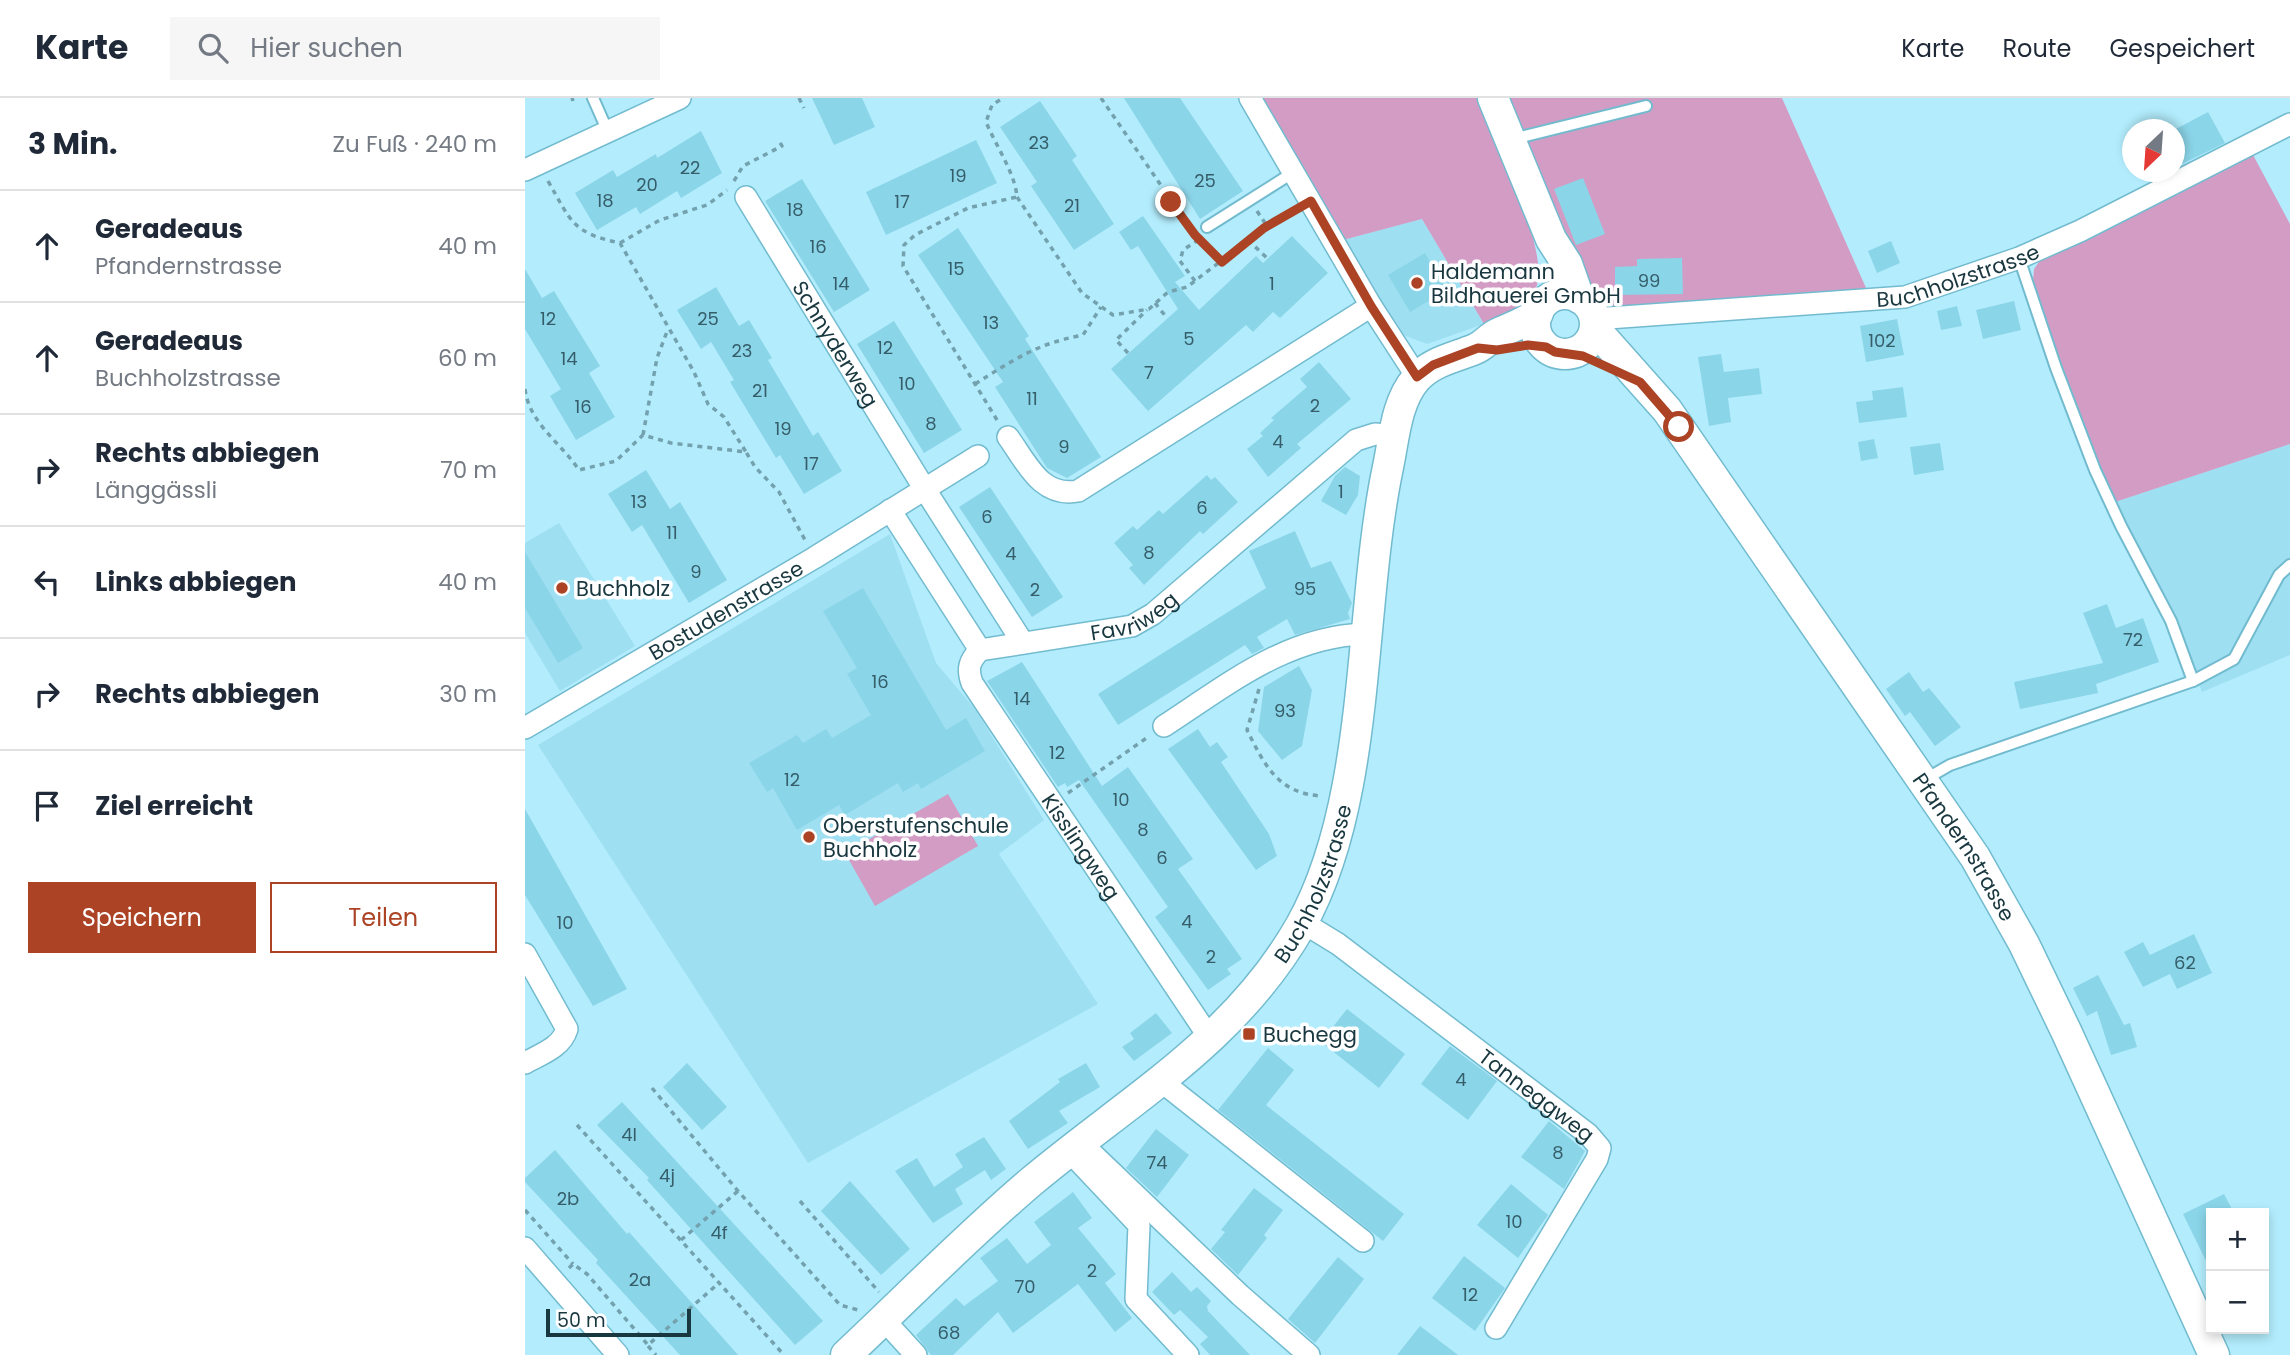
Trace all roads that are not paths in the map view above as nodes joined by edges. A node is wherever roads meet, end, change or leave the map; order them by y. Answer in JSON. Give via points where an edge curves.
{"nodes":[{"id":1,"x":593,"y":98,"type":"edge"},
{"id":2,"x":680,"y":98,"type":"edge"},
{"id":3,"x":1250,"y":98,"type":"edge"},
{"id":4,"x":1493,"y":98,"type":"edge"},
{"id":5,"x":1646,"y":106,"type":"dead end"},
{"id":6,"x":2290,"y":124,"type":"edge"},
{"id":7,"x":608,"y":131,"type":"junction"},
{"id":8,"x":1510,"y":139,"type":"junction"},
{"id":9,"x":532,"y":167,"type":"edge"},
{"id":10,"x":1294,"y":172,"type":"junction"},
{"id":11,"x":746,"y":197,"type":"dead end"},
{"id":12,"x":1207,"y":227,"type":"dead end"},
{"id":13,"x":1551,"y":239,"type":"junction"},
{"id":14,"x":2019,"y":258,"type":"junction"},
{"id":15,"x":1371,"y":306,"type":"junction"},
{"id":16,"x":1541,"y":308,"type":"junction"},
{"id":17,"x":1589,"y":315,"type":"junction"},
{"id":18,"x":1478,"y":348,"type":"junction"},
{"id":19,"x":1560,"y":350,"type":"junction"},
{"id":20,"x":1417,"y":377,"type":"junction"},
{"id":21,"x":1640,"y":382,"type":"junction"},
{"id":22,"x":1395,"y":436,"type":"junction"},
{"id":23,"x":1008,"y":437,"type":"road end"},
{"id":24,"x":978,"y":456,"type":"dead end"},
{"id":25,"x":924,"y":488,"type":"junction"},
{"id":26,"x":890,"y":510,"type":"junction"},
{"id":27,"x":2290,"y":565,"type":"edge"},
{"id":28,"x":1365,"y":634,"type":"junction"},
{"id":29,"x":1023,"y":643,"type":"junction"},
{"id":30,"x":980,"y":650,"type":"junction"},
{"id":31,"x":2193,"y":681,"type":"junction"},
{"id":32,"x":1164,"y":726,"type":"road end"},
{"id":33,"x":525,"y":728,"type":"edge"},
{"id":34,"x":1924,"y":780,"type":"junction"},
{"id":35,"x":1303,"y":922,"type":"junction"},
{"id":36,"x":525,"y":954,"type":"edge"},
{"id":37,"x":1211,"y":1040,"type":"junction"},
{"id":38,"x":525,"y":1063,"type":"edge"},
{"id":39,"x":1161,"y":1081,"type":"junction"},
{"id":40,"x":1075,"y":1147,"type":"junction"},
{"id":41,"x":1363,"y":1241,"type":"dead end"},
{"id":42,"x":525,"y":1248,"type":"edge"},
{"id":43,"x":885,"y":1319,"type":"junction"},
{"id":44,"x":1496,"y":1328,"type":"dead end"},
{"id":45,"x":618,"y":1355,"type":"edge"},
{"id":46,"x":846,"y":1355,"type":"edge"},
{"id":47,"x":916,"y":1355,"type":"edge"},
{"id":48,"x":1188,"y":1355,"type":"edge"},
{"id":49,"x":1309,"y":1355,"type":"edge"},
{"id":50,"x":2214,"y":1355,"type":"edge"}],
"edges":[{"from":1,"to":7,"type":"lane"},
{"from":2,"to":7,"type":"street"},
{"from":3,"to":10,"type":"street"},
{"from":4,"to":8,"type":"main road"},
{"from":5,"to":8,"type":"lane"},
{"from":6,"to":14,"type":"street","name":"Buchholzstrasse"},
{"from":7,"to":9,"type":"street"},
{"from":8,"to":13,"type":"main road"},
{"from":10,"to":12,"type":"lane"},
{"from":10,"to":15,"type":"street"},
{"from":11,"to":25,"type":"street","name":"Schnyderweg"},
{"from":13,"to":16,"type":"main road"},
{"from":13,"to":17,"type":"main road"},
{"from":14,"to":17,"type":"street","name":"Buchholzstrasse","via":[[1939,287],[1884,300]]},
{"from":14,"to":31,"type":"lane","via":[[2095,470],[2171,621]]},
{"from":15,"to":20,"type":"street"},
{"from":15,"to":23,"type":"street","via":[[1078,491],[1048,489]]},
{"from":16,"to":17,"type":"main road","via":[[1561,295]]},
{"from":16,"to":18,"type":"main road","via":[[1526,322],[1494,335]]},
{"from":16,"to":19,"type":"main road","via":[[1536,331]]},
{"from":17,"to":19,"type":"main road","via":[[1588,344]]},
{"from":17,"to":21,"type":"main road","name":"Pfandernstrasse"},
{"from":18,"to":19,"type":"main road","via":[[1528,345]]},
{"from":18,"to":20,"type":"main road","via":[[1433,365]]},
{"from":19,"to":21,"type":"main road","name":"Pfandernstrasse"},
{"from":20,"to":22,"type":"main road","name":"Buchholzstrasse","via":[[1404,397]]},
{"from":21,"to":34,"type":"main road","name":"Pfandernstrasse","via":[[1667,410]]},
{"from":22,"to":28,"type":"main road","name":"Buchholzstrasse"},
{"from":22,"to":29,"type":"street","name":"Favriweg","via":[[1375,434],[1356,440],[1153,614],[1132,626]]},
{"from":24,"to":25,"type":"street"},
{"from":25,"to":26,"type":"street","name":"Bostudenstrasse"},
{"from":25,"to":29,"type":"street","name":"Schnyderweg"},
{"from":26,"to":30,"type":"street"},
{"from":26,"to":33,"type":"street","name":"Bostudenstrasse"},
{"from":27,"to":31,"type":"lane","via":[[2279,575],[2234,659]]},
{"from":28,"to":32,"type":"street","via":[[1296,646],[1271,657]]},
{"from":28,"to":35,"type":"main road","name":"Buchholzstrasse","via":[[1345,798],[1326,868]]},
{"from":29,"to":30,"type":"street","name":"Favriweg"},
{"from":30,"to":37,"type":"street","name":"Kisslingweg","via":[[968,671],[972,683]]},
{"from":31,"to":34,"type":"lane","via":[[1950,765]]},
{"from":34,"to":50,"type":"main road","name":"Pfandernstrasse","via":[[2024,944]]},
{"from":35,"to":37,"type":"main road","name":"Buchholzstrasse","via":[[1257,990]]},
{"from":35,"to":44,"type":"street","name":"Tanneggweg","via":[[1588,1134],[1600,1148]]},
{"from":36,"to":38,"type":"street","via":[[567,1029],[557,1045]]},
{"from":37,"to":39,"type":"main road","name":"Buchholzstrasse"},
{"from":39,"to":40,"type":"main road","name":"Buchholzstrasse"},
{"from":39,"to":41,"type":"street"},
{"from":40,"to":43,"type":"main road","name":"Buchholzstrasse","via":[[1003,1206]]},
{"from":40,"to":48,"type":"street","via":[[1139,1225],[1136,1299]]},
{"from":40,"to":49,"type":"street"},
{"from":42,"to":45,"type":"street"},
{"from":43,"to":46,"type":"main road","name":"Buchholzstrasse"},
{"from":43,"to":47,"type":"street"}]}
